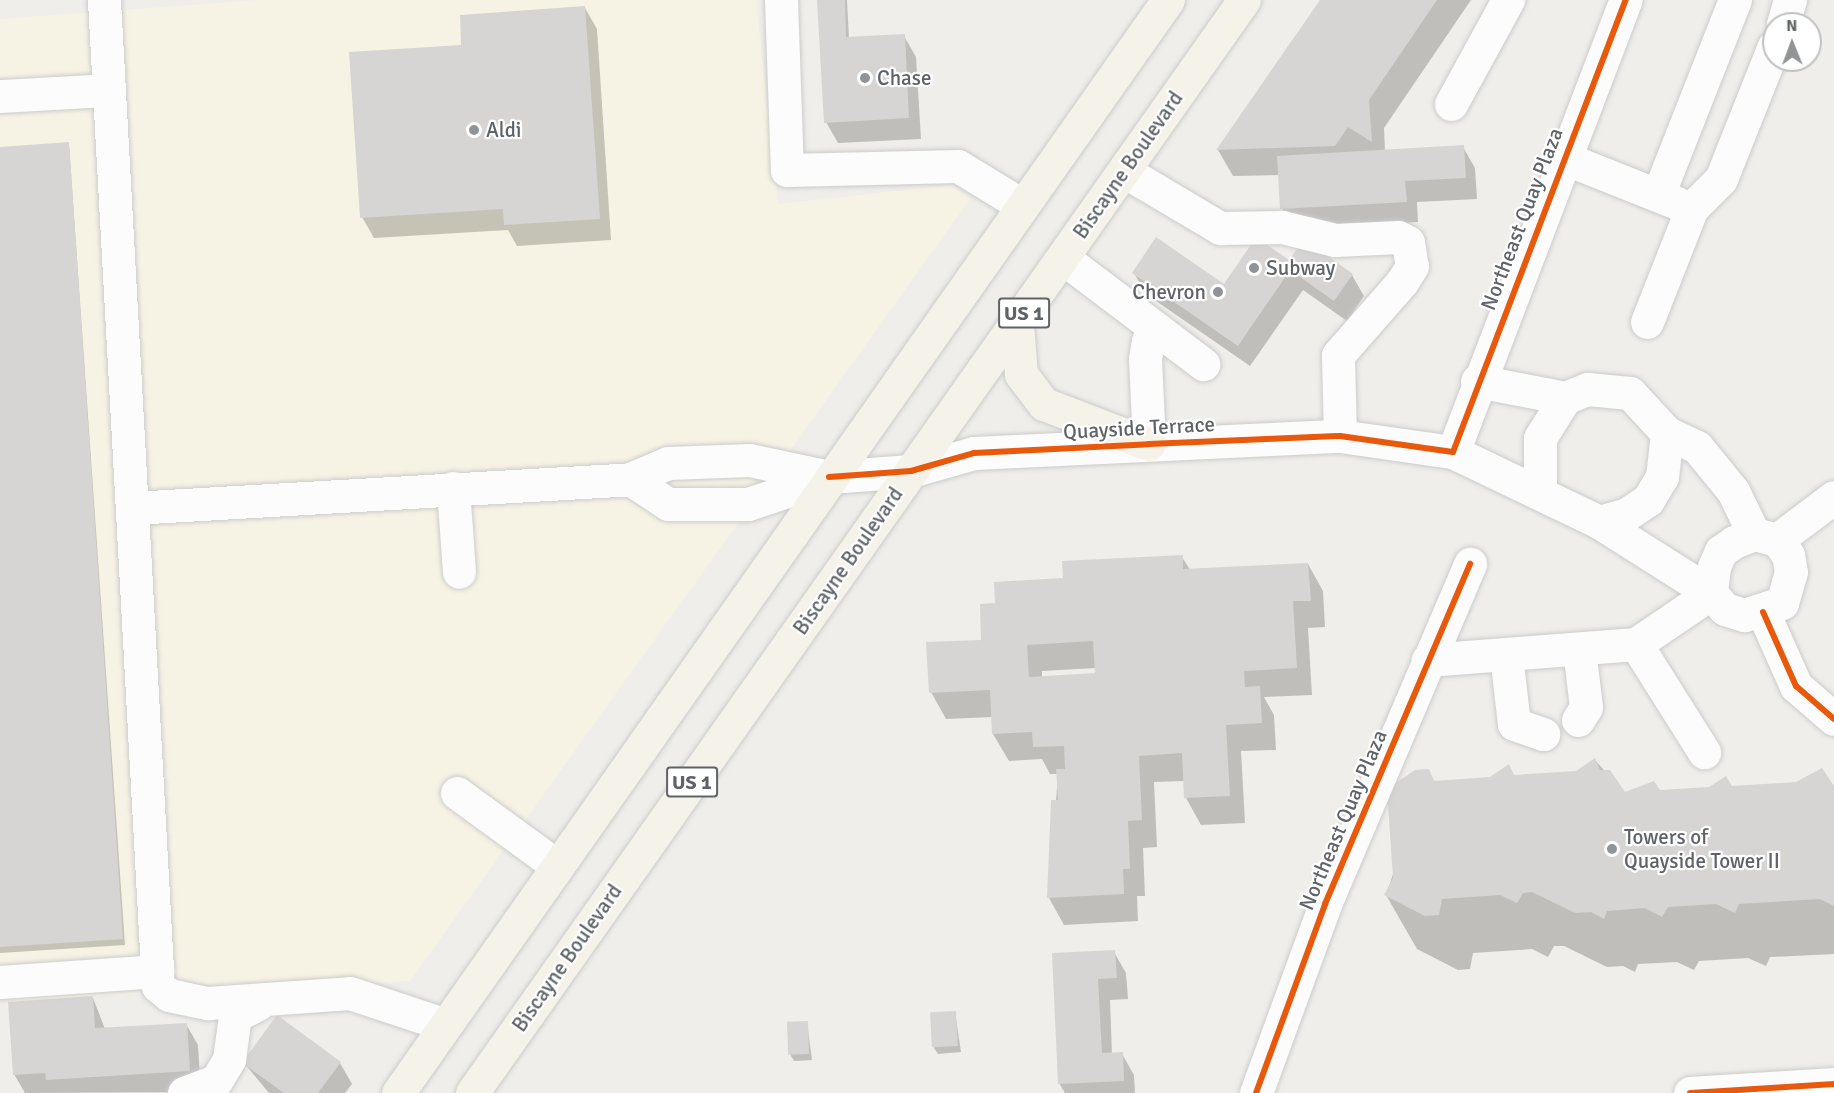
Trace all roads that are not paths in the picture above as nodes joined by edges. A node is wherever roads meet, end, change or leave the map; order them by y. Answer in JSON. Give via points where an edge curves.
{"nodes":[{"id":1,"x":104,"y":0,"type":"edge"},
{"id":2,"x":781,"y":0,"type":"edge"},
{"id":3,"x":1244,"y":0,"type":"edge"},
{"id":4,"x":1508,"y":0,"type":"edge"},
{"id":5,"x":1626,"y":0,"type":"edge"},
{"id":6,"x":1735,"y":0,"type":"edge"},
{"id":7,"x":1160,"y":5,"type":"edge"},
{"id":8,"x":1764,"y":72,"type":"edge"},
{"id":9,"x":107,"y":90,"type":"junction"},
{"id":10,"x":0,"y":96,"type":"edge"},
{"id":11,"x":1450,"y":104,"type":"dead end"},
{"id":12,"x":1564,"y":158,"type":"junction"},
{"id":13,"x":1124,"y":171,"type":"junction"},
{"id":14,"x":1658,"y":195,"type":"junction"},
{"id":15,"x":1022,"y":205,"type":"junction"},
{"id":16,"x":1692,"y":208,"type":"junction"},
{"id":17,"x":1063,"y":258,"type":"junction"},
{"id":18,"x":1647,"y":322,"type":"dead end"},
{"id":19,"x":1017,"y":324,"type":"junction"},
{"id":20,"x":1159,"y":331,"type":"junction"},
{"id":21,"x":1203,"y":364,"type":"dead end"},
{"id":22,"x":1477,"y":381,"type":"junction"},
{"id":23,"x":1565,"y":398,"type":"junction"},
{"id":24,"x":1667,"y":433,"type":"junction"},
{"id":25,"x":1340,"y":436,"type":"junction"},
{"id":26,"x":1149,"y":444,"type":"junction"},
{"id":27,"x":1453,"y":452,"type":"junction"},
{"id":28,"x":911,"y":471,"type":"junction"},
{"id":29,"x":829,"y":477,"type":"junction"},
{"id":30,"x":630,"y":479,"type":"junction"},
{"id":31,"x":453,"y":488,"type":"junction"},
{"id":32,"x":1540,"y":493,"type":"junction"},
{"id":33,"x":1834,"y":497,"type":"edge"},
{"id":34,"x":132,"y":508,"type":"junction"},
{"id":35,"x":1599,"y":522,"type":"junction"},
{"id":36,"x":1766,"y":537,"type":"junction"},
{"id":37,"x":1470,"y":564,"type":"dead end"},
{"id":38,"x":459,"y":572,"type":"dead end"},
{"id":39,"x":1711,"y":593,"type":"junction"},
{"id":40,"x":1763,"y":612,"type":"junction"},
{"id":41,"x":1636,"y":645,"type":"junction"},
{"id":42,"x":1580,"y":649,"type":"junction"},
{"id":43,"x":1506,"y":655,"type":"junction"},
{"id":44,"x":1428,"y":660,"type":"junction"},
{"id":45,"x":1834,"y":719,"type":"edge"},
{"id":46,"x":1578,"y":720,"type":"dead end"},
{"id":47,"x":1543,"y":734,"type":"dead end"},
{"id":48,"x":1704,"y":752,"type":"dead end"},
{"id":49,"x":457,"y":793,"type":"dead end"},
{"id":50,"x":556,"y":866,"type":"junction"},
{"id":51,"x":158,"y":971,"type":"junction"},
{"id":52,"x":0,"y":982,"type":"edge"},
{"id":53,"x":259,"y":1003,"type":"junction"},
{"id":54,"x":446,"y":1025,"type":"junction"},
{"id":55,"x":1834,"y":1083,"type":"edge"},
{"id":56,"x":184,"y":1093,"type":"edge"},
{"id":57,"x":398,"y":1093,"type":"edge"},
{"id":58,"x":472,"y":1093,"type":"edge"},
{"id":59,"x":1256,"y":1093,"type":"edge"},
{"id":60,"x":1690,"y":1093,"type":"edge"}],
"edges":[{"from":1,"to":9,"type":"street"},
{"from":2,"to":15,"type":"street","via":[[787,170],[958,166]]},
{"from":3,"to":13,"type":"main road","name":"Biscayne Boulevard","number":"US 1"},
{"from":4,"to":11,"type":"street"},
{"from":5,"to":12,"type":"street","name":"Northeast Quay Plaza"},
{"from":6,"to":14,"type":"street"},
{"from":7,"to":15,"type":"main road"},
{"from":8,"to":16,"type":"street","via":[[1721,179]]},
{"from":9,"to":10,"type":"street"},
{"from":9,"to":34,"type":"street"},
{"from":12,"to":14,"type":"street"},
{"from":12,"to":22,"type":"street","name":"Northeast Quay Plaza"},
{"from":13,"to":17,"type":"main road","name":"Biscayne Boulevard","number":"US 1"},
{"from":13,"to":25,"type":"street","via":[[1220,228],[1282,227],[1335,240],[1398,237],[1408,242],[1412,266],[1338,355]]},
{"from":14,"to":16,"type":"street"},
{"from":15,"to":29,"type":"main road"},
{"from":16,"to":18,"type":"street"},
{"from":17,"to":19,"type":"main road","name":"Biscayne Boulevard","number":"US 1"},
{"from":17,"to":20,"type":"street"},
{"from":19,"to":26,"type":"main road","via":[[1021,374],[1044,405]]},
{"from":19,"to":28,"type":"main road","name":"Biscayne Boulevard","number":"US 1"},
{"from":20,"to":21,"type":"street"},
{"from":20,"to":26,"type":"street","via":[[1148,341],[1145,359]]},
{"from":22,"to":23,"type":"street"},
{"from":22,"to":27,"type":"street","name":"Northeast Quay Plaza"},
{"from":23,"to":24,"type":"street","via":[[1587,389],[1630,393],[1648,406]]},
{"from":23,"to":32,"type":"street","via":[[1540,438]]},
{"from":24,"to":35,"type":"street","via":[[1662,477],[1648,500],[1627,514]]},
{"from":24,"to":36,"type":"street","via":[[1697,447]]},
{"from":25,"to":26,"type":"street","name":"Quayside Terrace"},
{"from":25,"to":27,"type":"street","name":"Quayside Terrace"},
{"from":26,"to":28,"type":"street","name":"Quayside Terrace","via":[[974,453]]},
{"from":27,"to":32,"type":"street","name":"Quayside Terrace"},
{"from":28,"to":29,"type":"street","name":"Quayside Terrace"},
{"from":28,"to":58,"type":"main road","name":"Biscayne Boulevard","number":"US 1"},
{"from":29,"to":30,"type":"street","via":[[749,460],[668,463]]},
{"from":29,"to":30,"type":"street","via":[[748,504],[668,504]]},
{"from":29,"to":50,"type":"main road"},
{"from":30,"to":31,"type":"street"},
{"from":31,"to":34,"type":"street"},
{"from":31,"to":38,"type":"street"},
{"from":32,"to":35,"type":"street"},
{"from":33,"to":36,"type":"street"},
{"from":34,"to":51,"type":"street"},
{"from":35,"to":39,"type":"street"},
{"from":36,"to":39,"type":"street","via":[[1721,551]]},
{"from":36,"to":40,"type":"street","via":[[1788,555],[1789,587],[1782,603]]},
{"from":37,"to":44,"type":"street","name":"Northeast Quay Plaza"},
{"from":39,"to":40,"type":"street","via":[[1725,609]]},
{"from":39,"to":41,"type":"street"},
{"from":40,"to":45,"type":"street","via":[[1796,686]]},
{"from":41,"to":42,"type":"street"},
{"from":41,"to":48,"type":"street"},
{"from":42,"to":43,"type":"street"},
{"from":42,"to":46,"type":"street","via":[[1586,707]]},
{"from":43,"to":44,"type":"street"},
{"from":43,"to":47,"type":"street","via":[[1514,724]]},
{"from":44,"to":59,"type":"street","name":"Northeast Quay Plaza","via":[[1325,904]]},
{"from":49,"to":50,"type":"street"},
{"from":50,"to":54,"type":"main road"},
{"from":51,"to":52,"type":"street"},
{"from":51,"to":53,"type":"street","via":[[158,986],[169,995],[208,1003]]},
{"from":53,"to":54,"type":"street","via":[[350,993]]},
{"from":53,"to":56,"type":"street","via":[[235,1016],[229,1059],[216,1081]]},
{"from":54,"to":57,"type":"main road"},
{"from":55,"to":60,"type":"street"}]}
